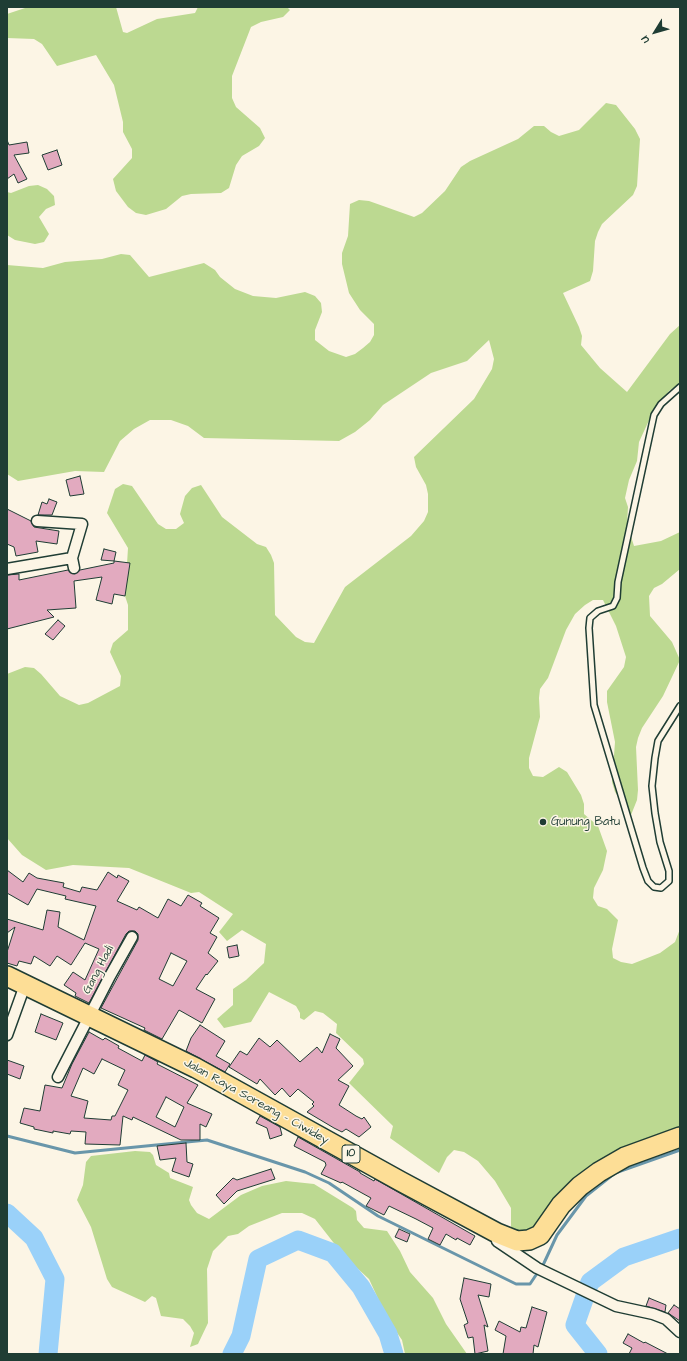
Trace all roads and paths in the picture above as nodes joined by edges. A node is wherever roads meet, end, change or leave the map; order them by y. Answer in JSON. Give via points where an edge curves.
{"nodes":[{"id":1,"x":680,"y":386,"type":"edge"},
{"id":2,"x":37,"y":521,"type":"dead end"},
{"id":3,"x":7,"y":569,"type":"edge"},
{"id":4,"x":680,"y":706,"type":"edge"},
{"id":5,"x":132,"y":937,"type":"dead end"},
{"id":6,"x":7,"y":976,"type":"edge"},
{"id":7,"x":25,"y":985,"type":"junction"},
{"id":8,"x":90,"y":1016,"type":"junction"},
{"id":9,"x":7,"y":1035,"type":"edge"},
{"id":10,"x":58,"y":1077,"type":"dead end"},
{"id":11,"x":680,"y":1137,"type":"edge"},
{"id":12,"x":497,"y":1233,"type":"junction"},
{"id":13,"x":680,"y":1332,"type":"edge"}],
"edges":[{"from":1,"to":4,"type":"lane","via":[[661,404],[654,415],[620,574],[618,598],[613,606],[598,611],[590,618],[589,628],[594,705],[643,868],[648,881],[654,887],[661,888],[669,881],[669,871],[660,842],[652,786],[658,741]]},
{"from":2,"to":3,"type":"street","via":[[82,524],[73,563]]},
{"from":5,"to":8,"type":"street","name":"Gang Hadi"},
{"from":6,"to":7,"type":"highway","name":"Jalan Raya Soreang - Ciwidey","number":"10"},
{"from":7,"to":8,"type":"highway","name":"Jalan Raya Soreang - Ciwidey","number":"10"},
{"from":7,"to":9,"type":"street"},
{"from":8,"to":10,"type":"street","name":"Gang Hadi"},
{"from":8,"to":12,"type":"highway","name":"Jalan Raya Soreang - Ciwidey","number":"10","via":[[196,1068]]},
{"from":11,"to":12,"type":"highway","name":"Jalan Raya Soreang - Ciwidey","number":"10","via":[[625,1157],[599,1172],[580,1186],[562,1205],[540,1235],[529,1240],[516,1241]]},
{"from":12,"to":13,"type":"street","via":[[497,1241],[537,1268],[616,1306],[666,1319]]}]}
